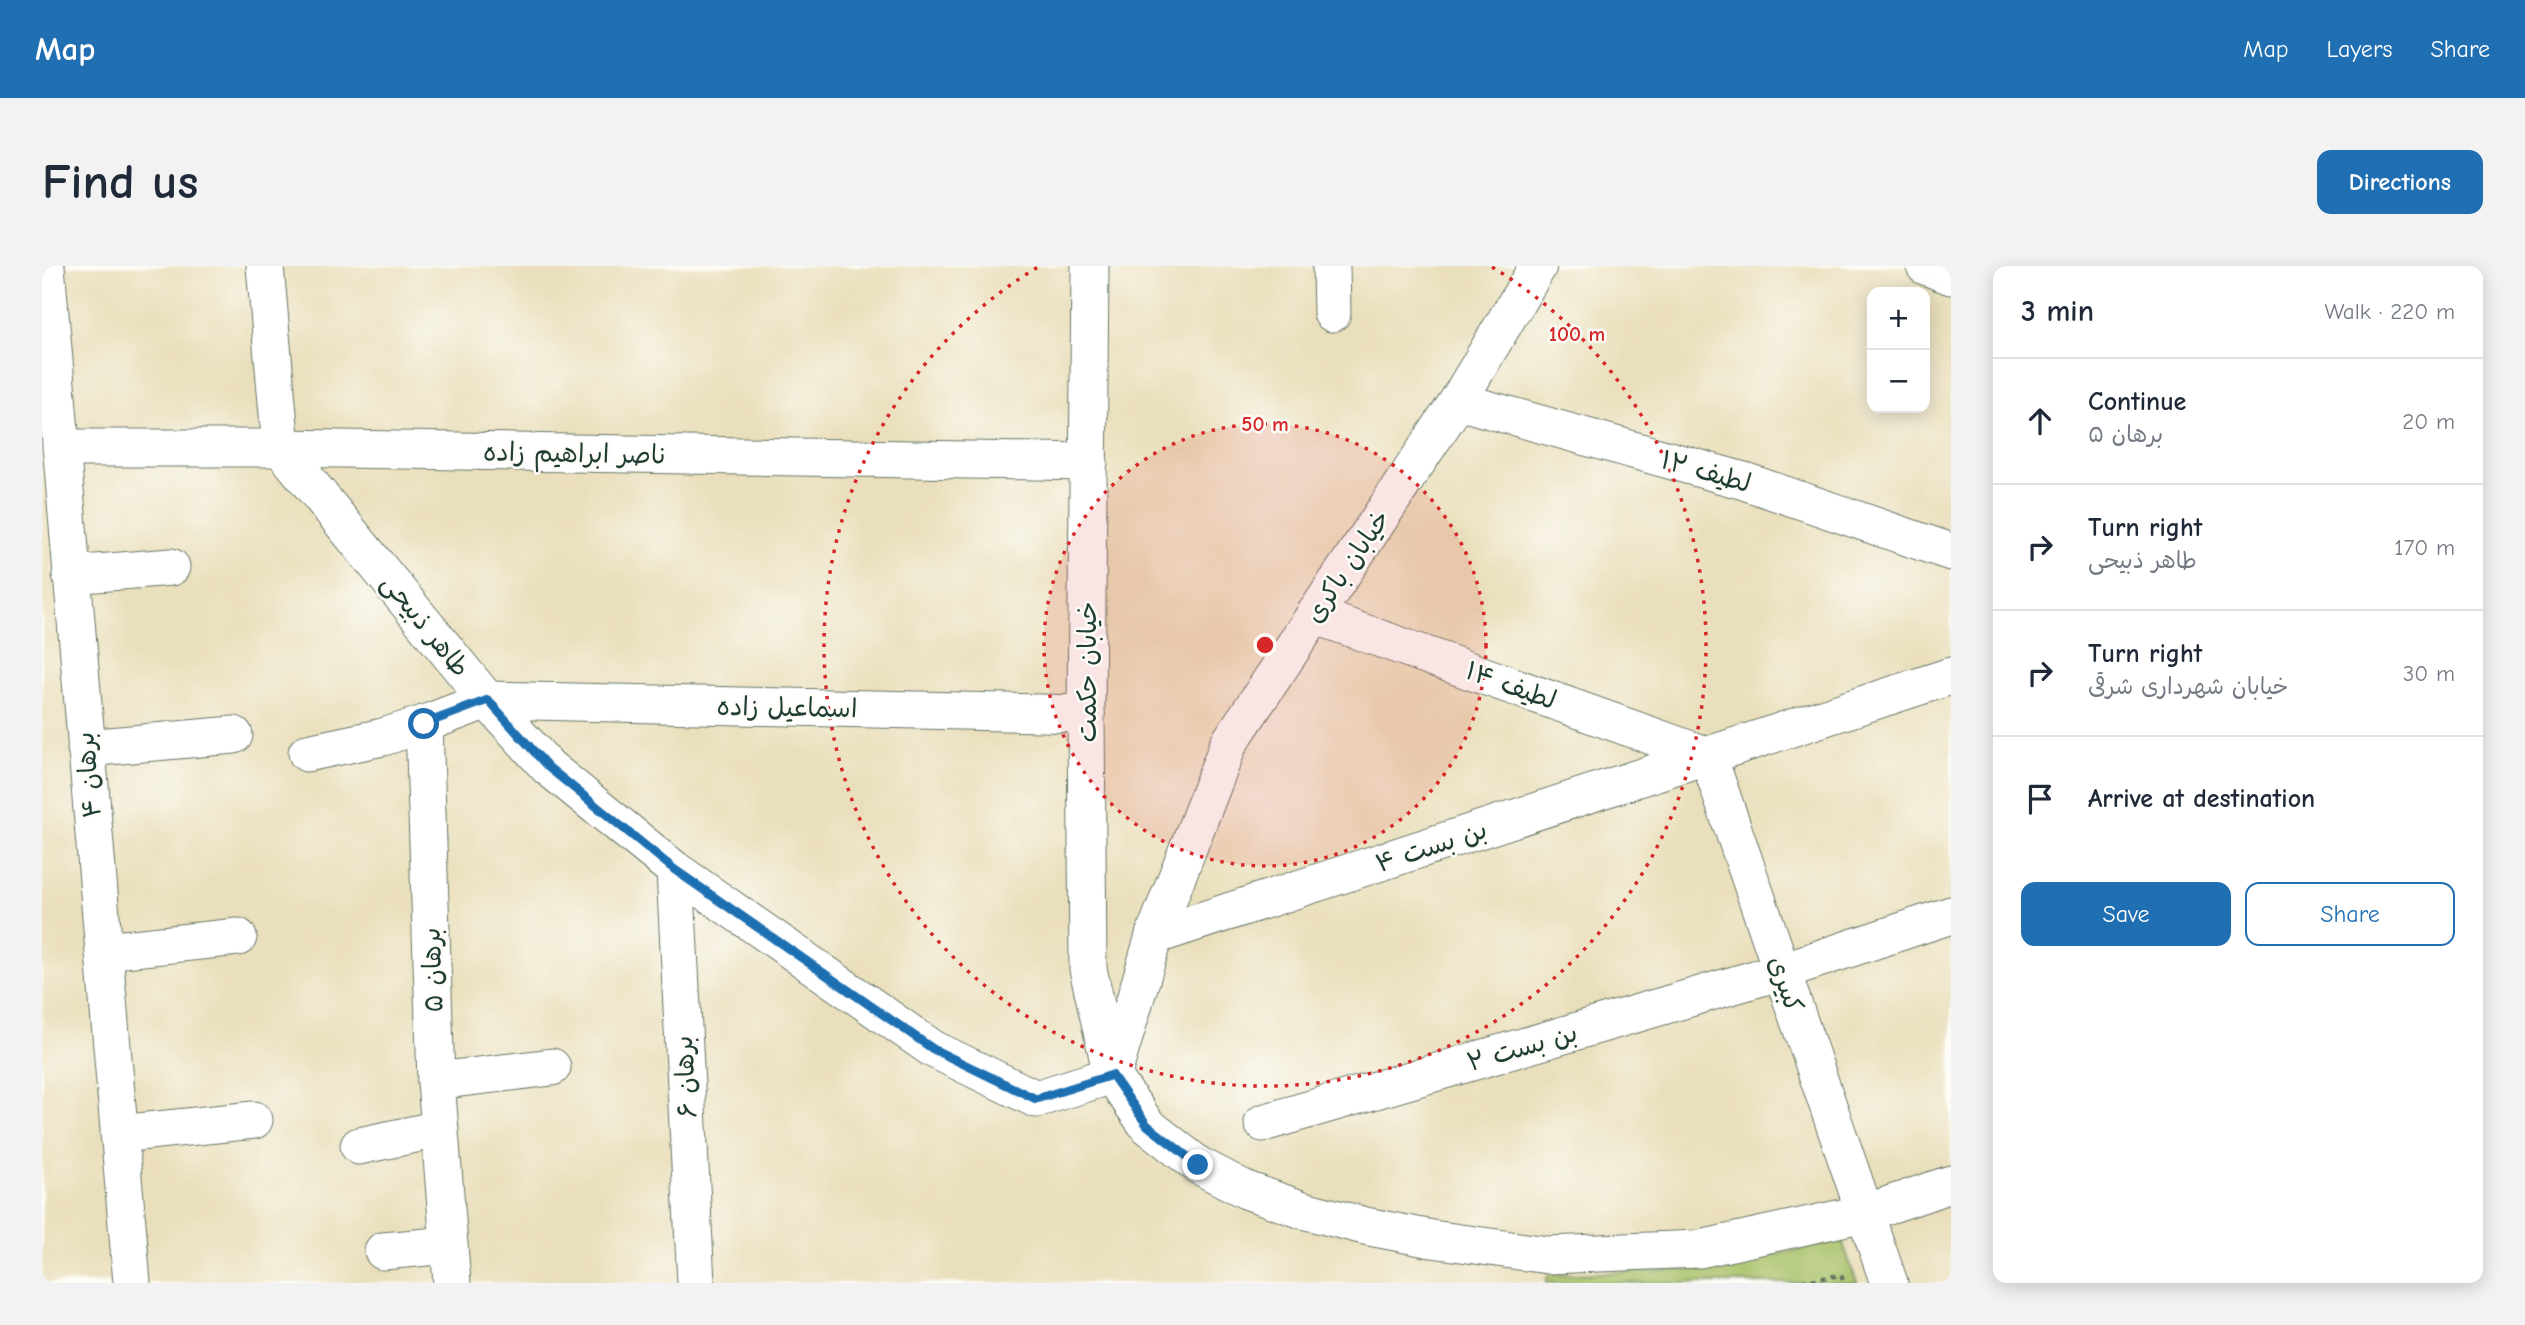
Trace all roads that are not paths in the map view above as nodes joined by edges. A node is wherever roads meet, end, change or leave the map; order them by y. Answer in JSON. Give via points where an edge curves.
{"nodes":[{"id":1,"x":46,"y":266,"type":"edge"},
{"id":2,"x":265,"y":266,"type":"edge"},
{"id":3,"x":1090,"y":266,"type":"edge"},
{"id":4,"x":1331,"y":266,"type":"edge"},
{"id":5,"x":1538,"y":266,"type":"edge"},
{"id":6,"x":1925,"y":266,"type":"edge"},
{"id":7,"x":1951,"y":276,"type":"edge"},
{"id":8,"x":1332,"y":313,"type":"dead end"},
{"id":9,"x":1458,"y":401,"type":"junction"},
{"id":10,"x":61,"y":448,"type":"junction"},
{"id":11,"x":281,"y":448,"type":"junction"},
{"id":12,"x":1089,"y":462,"type":"junction"},
{"id":13,"x":1951,"y":552,"type":"edge"},
{"id":14,"x":171,"y":567,"type":"dead end"},
{"id":15,"x":71,"y":575,"type":"junction"},
{"id":16,"x":1314,"y":615,"type":"junction"},
{"id":17,"x":1951,"y":677,"type":"edge"},
{"id":18,"x":488,"y":700,"type":"junction"},
{"id":19,"x":1086,"y":714,"type":"junction"},
{"id":20,"x":424,"y":724,"type":"junction"},
{"id":21,"x":234,"y":735,"type":"dead end"},
{"id":22,"x":86,"y":748,"type":"junction"},
{"id":23,"x":307,"y":753,"type":"dead end"},
{"id":24,"x":1708,"y":755,"type":"junction"},
{"id":25,"x":675,"y":870,"type":"junction"},
{"id":26,"x":1951,"y":915,"type":"edge"},
{"id":27,"x":1154,"y":936,"type":"junction"},
{"id":28,"x":238,"y":937,"type":"dead end"},
{"id":29,"x":104,"y":951,"type":"junction"},
{"id":30,"x":1782,"y":971,"type":"junction"},
{"id":31,"x":552,"y":1067,"type":"dead end"},
{"id":32,"x":1112,"y":1075,"type":"junction"},
{"id":33,"x":436,"y":1081,"type":"junction"},
{"id":34,"x":254,"y":1121,"type":"dead end"},
{"id":35,"x":1263,"y":1123,"type":"dead end"},
{"id":36,"x":439,"y":1129,"type":"junction"},
{"id":37,"x":119,"y":1134,"type":"junction"},
{"id":38,"x":359,"y":1146,"type":"dead end"},
{"id":39,"x":1951,"y":1184,"type":"edge"},
{"id":40,"x":1865,"y":1213,"type":"junction"},
{"id":41,"x":449,"y":1245,"type":"junction"},
{"id":42,"x":383,"y":1251,"type":"dead end"},
{"id":43,"x":132,"y":1283,"type":"edge"},
{"id":44,"x":452,"y":1283,"type":"edge"},
{"id":45,"x":696,"y":1283,"type":"edge"},
{"id":46,"x":1889,"y":1283,"type":"edge"}],
"edges":[{"from":1,"to":10,"type":"street","name":"برهان ۴"},
{"from":2,"to":11,"type":"street"},
{"from":3,"to":12,"type":"street","name":"خیابان حکمت"},
{"from":4,"to":8,"type":"street"},
{"from":5,"to":9,"type":"street","name":"خیابان باکری"},
{"from":6,"to":7,"type":"street"},
{"from":9,"to":13,"type":"street","name":"لطیف ۱۲","via":[[1744,481]]},
{"from":9,"to":16,"type":"street","name":"خیابان باکری"},
{"from":10,"to":11,"type":"street","name":"ناصر ابراهیم زاده"},
{"from":10,"to":15,"type":"street","name":"برهان ۴"},
{"from":11,"to":12,"type":"street","name":"ناصر ابراهیم زاده"},
{"from":11,"to":18,"type":"street","name":"طاهر ذبیحی"},
{"from":12,"to":19,"type":"street","name":"خیابان حکمت"},
{"from":14,"to":15,"type":"street"},
{"from":15,"to":22,"type":"street","name":"برهان ۴"},
{"from":16,"to":24,"type":"street","name":"لطیف ۱۴"},
{"from":16,"to":27,"type":"street","name":"خیابان باکری","via":[[1229,743]]},
{"from":17,"to":24,"type":"street","name":"بن بست ۴"},
{"from":18,"to":19,"type":"street","name":"اسماعیل زاده"},
{"from":18,"to":20,"type":"street"},
{"from":18,"to":25,"type":"street","name":"طاهر ذبیحی","via":[[548,767]]},
{"from":19,"to":32,"type":"street","name":"خیابان حکمت","via":[[1088,969]]},
{"from":20,"to":23,"type":"street"},
{"from":20,"to":33,"type":"street","name":"برهان ۵"},
{"from":21,"to":22,"type":"street"},
{"from":22,"to":29,"type":"street","name":"برهان ۴"},
{"from":24,"to":27,"type":"street","name":"بن بست ۴"},
{"from":24,"to":30,"type":"street","name":"کبیری"},
{"from":25,"to":32,"type":"street","name":"طاهر ذبیحی","via":[[933,1049],[1036,1099]]},
{"from":25,"to":45,"type":"street","name":"برهان ۶"},
{"from":26,"to":30,"type":"street","name":"بن بست ۲"},
{"from":27,"to":32,"type":"street","name":"خیابان باکری"},
{"from":28,"to":29,"type":"street"},
{"from":29,"to":37,"type":"street","name":"برهان ۴"},
{"from":30,"to":35,"type":"street","name":"بن بست ۲"},
{"from":30,"to":40,"type":"street","name":"کبیری"},
{"from":31,"to":33,"type":"street"},
{"from":32,"to":40,"type":"street","via":[[1147,1125],[1198,1165],[1246,1190],[1303,1210],[1432,1239],[1548,1255],[1700,1249]]},
{"from":33,"to":36,"type":"street","name":"برهان ۵"},
{"from":34,"to":37,"type":"street"},
{"from":36,"to":38,"type":"street"},
{"from":36,"to":41,"type":"street","name":"برهان ۵"},
{"from":37,"to":43,"type":"street","name":"برهان ۴"},
{"from":39,"to":40,"type":"street"},
{"from":40,"to":46,"type":"street","name":"کبیری"},
{"from":41,"to":42,"type":"street"},
{"from":41,"to":44,"type":"street","name":"برهان ۵"}]}
